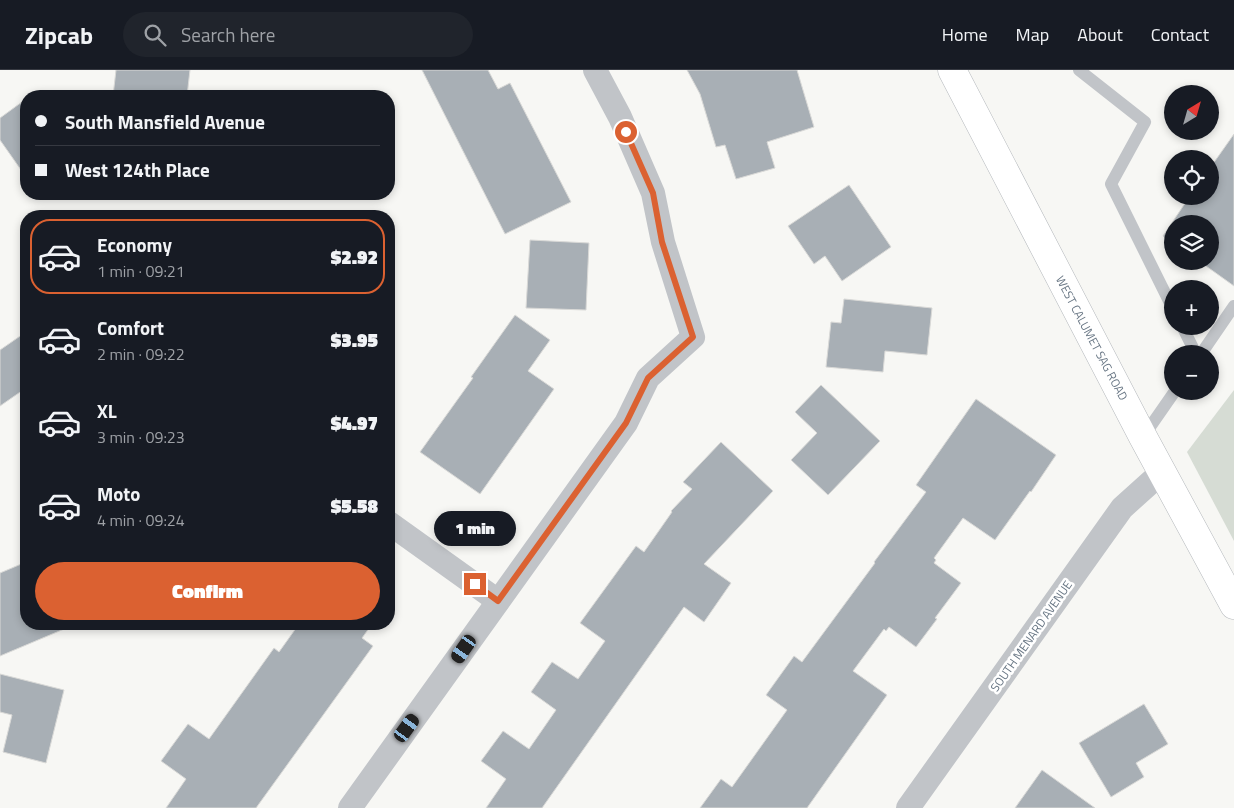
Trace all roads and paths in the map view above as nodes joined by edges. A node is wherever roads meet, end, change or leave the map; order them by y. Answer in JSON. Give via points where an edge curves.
{"nodes":[{"id":1,"x":595,"y":70,"type":"edge"},
{"id":2,"x":952,"y":70,"type":"edge"},
{"id":3,"x":1079,"y":70,"type":"edge"},
{"id":4,"x":1164,"y":290,"type":"edge"},
{"id":5,"x":1234,"y":306,"type":"edge"},
{"id":6,"x":1207,"y":345,"type":"edge"},
{"id":7,"x":1169,"y":400,"type":"edge"},
{"id":8,"x":1143,"y":437,"type":"junction"},
{"id":9,"x":1162,"y":472,"type":"junction"},
{"id":10,"x":395,"y":526,"type":"edge"},
{"id":11,"x":498,"y":601,"type":"junction"},
{"id":12,"x":1234,"y":605,"type":"edge"},
{"id":13,"x":350,"y":808,"type":"edge"},
{"id":14,"x":908,"y":808,"type":"edge"}],
"edges":[{"from":1,"to":11,"type":"street","via":[[620,117],[653,193],[662,242],[693,337],[648,378],[626,423]]},
{"from":2,"to":8,"type":"main road","name":"WEST CALUMET SAG ROAD"},
{"from":3,"to":4,"type":"lane","via":[[1145,122],[1111,184]]},
{"from":5,"to":6,"type":"lane"},
{"from":7,"to":8,"type":"lane"},
{"from":8,"to":9,"type":"main road","name":"WEST CALUMET SAG ROAD"},
{"from":9,"to":12,"type":"main road","name":"WEST CALUMET SAG ROAD"},
{"from":9,"to":14,"type":"street","name":"SOUTH MENARD AVENUE","via":[[1122,508]]},
{"from":10,"to":11,"type":"street"},
{"from":11,"to":13,"type":"street"}]}
